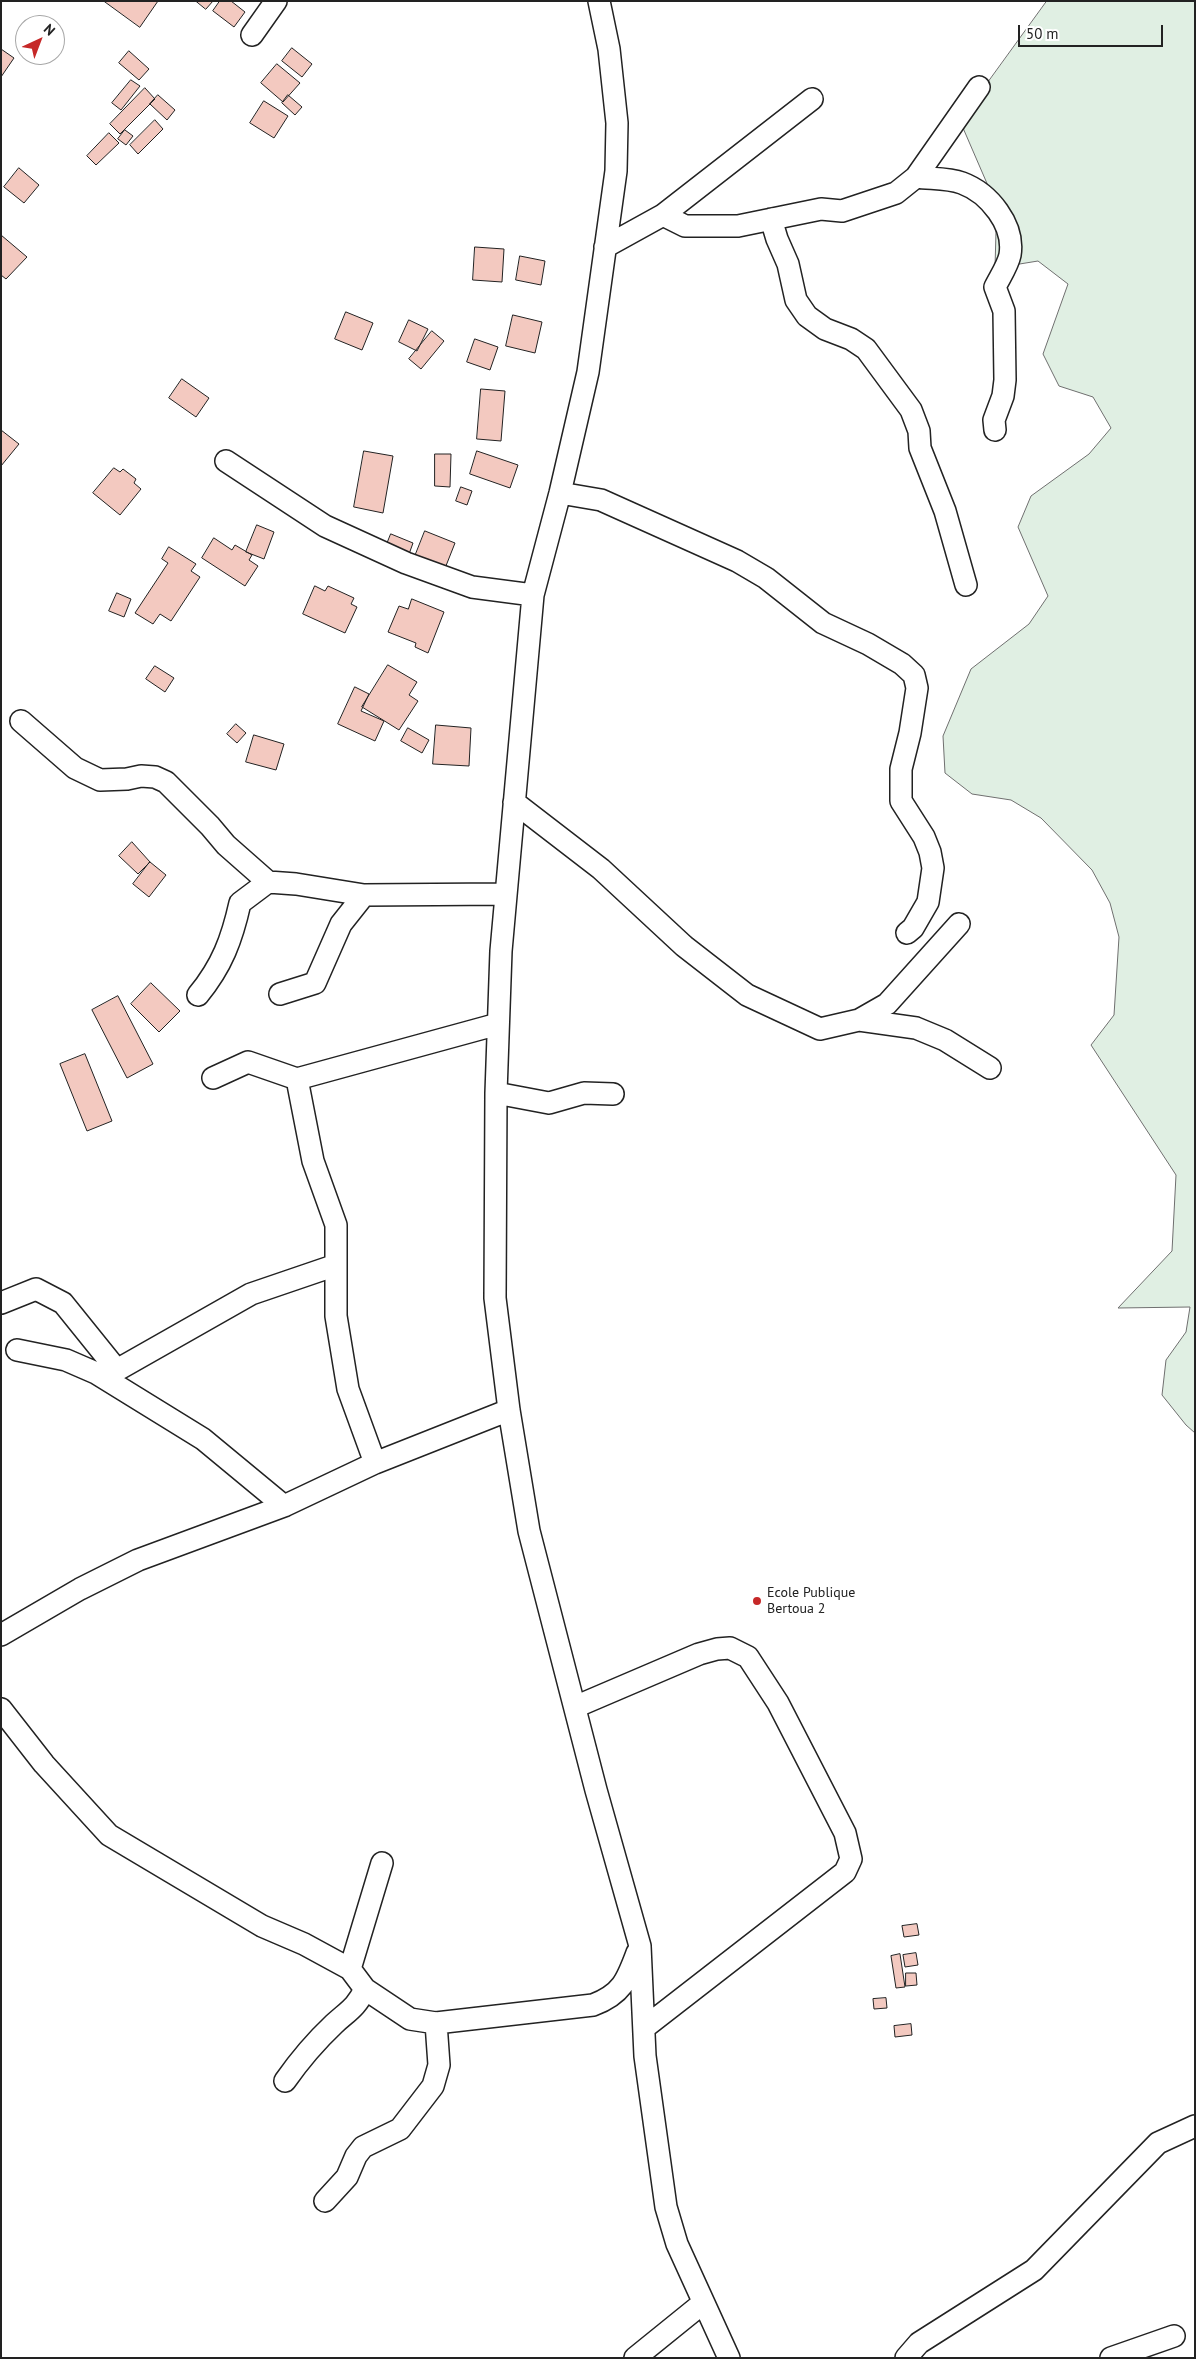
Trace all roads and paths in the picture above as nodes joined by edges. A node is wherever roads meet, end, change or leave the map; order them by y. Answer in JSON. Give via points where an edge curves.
{"nodes":[{"id":1,"x":276,"y":1,"type":"edge"},
{"id":2,"x":599,"y":1,"type":"edge"},
{"id":3,"x":252,"y":35,"type":"dead end"},
{"id":4,"x":979,"y":87,"type":"dead end"},
{"id":5,"x":812,"y":99,"type":"dead end"},
{"id":6,"x":916,"y":177,"type":"junction"},
{"id":7,"x":662,"y":215,"type":"junction"},
{"id":8,"x":771,"y":218,"type":"junction"},
{"id":9,"x":605,"y":247,"type":"junction"},
{"id":10,"x":995,"y":430,"type":"dead end"},
{"id":11,"x":226,"y":461,"type":"dead end"},
{"id":12,"x":560,"y":493,"type":"junction"},
{"id":13,"x":966,"y":585,"type":"dead end"},
{"id":14,"x":533,"y":595,"type":"junction"},
{"id":15,"x":21,"y":721,"type":"dead end"},
{"id":16,"x":514,"y":802,"type":"junction"},
{"id":17,"x":268,"y":882,"type":"junction"},
{"id":18,"x":505,"y":894,"type":"junction"},
{"id":19,"x":364,"y":895,"type":"junction"},
{"id":20,"x":959,"y":924,"type":"dead end"},
{"id":21,"x":907,"y":933,"type":"dead end"},
{"id":22,"x":280,"y":994,"type":"dead end"},
{"id":23,"x":198,"y":995,"type":"dead end"},
{"id":24,"x":859,"y":1020,"type":"junction"},
{"id":25,"x":498,"y":1024,"type":"junction"},
{"id":26,"x":990,"y":1068,"type":"dead end"},
{"id":27,"x":212,"y":1078,"type":"dead end"},
{"id":28,"x":297,"y":1080,"type":"junction"},
{"id":29,"x":496,"y":1094,"type":"junction"},
{"id":30,"x":613,"y":1094,"type":"dead end"},
{"id":31,"x":336,"y":1265,"type":"junction"},
{"id":32,"x":1,"y":1303,"type":"edge"},
{"id":33,"x":17,"y":1350,"type":"dead end"},
{"id":34,"x":509,"y":1410,"type":"junction"},
{"id":35,"x":375,"y":1463,"type":"junction"},
{"id":36,"x":284,"y":1506,"type":"junction"},
{"id":37,"x":1,"y":1635,"type":"edge"},
{"id":38,"x":574,"y":1707,"type":"junction"},
{"id":39,"x":1,"y":1709,"type":"edge"},
{"id":40,"x":382,"y":1863,"type":"dead end"},
{"id":41,"x":640,"y":1946,"type":"junction"},
{"id":42,"x":350,"y":1969,"type":"junction"},
{"id":43,"x":365,"y":1990,"type":"junction"},
{"id":44,"x":436,"y":2023,"type":"junction"},
{"id":45,"x":644,"y":2028,"type":"junction"},
{"id":46,"x":285,"y":2081,"type":"dead end"},
{"id":47,"x":1195,"y":2126,"type":"edge"},
{"id":48,"x":325,"y":2201,"type":"dead end"},
{"id":49,"x":703,"y":2303,"type":"junction"},
{"id":50,"x":1174,"y":2336,"type":"dead end"},
{"id":51,"x":634,"y":2358,"type":"edge"},
{"id":52,"x":729,"y":2358,"type":"edge"},
{"id":53,"x":906,"y":2358,"type":"edge"},
{"id":54,"x":1111,"y":2358,"type":"edge"}],
"edges":[{"from":1,"to":3,"type":"street"},
{"from":2,"to":9,"type":"street","via":[[618,123],[616,171]]},
{"from":4,"to":6,"type":"street"},
{"from":5,"to":7,"type":"street"},
{"from":6,"to":8,"type":"street","via":[[896,193],[842,211],[821,209]]},
{"from":6,"to":10,"type":"street","via":[[954,181],[976,190],[998,210],[1007,232],[1010,256],[995,286],[1004,311],[1005,380],[994,420]]},
{"from":7,"to":8,"type":"street","via":[[685,226],[738,226]]},
{"from":7,"to":9,"type":"street"},
{"from":8,"to":13,"type":"street","via":[[788,264],[796,300],[807,316],[825,329],[866,349],[911,410],[919,431],[920,448],[945,511]]},
{"from":9,"to":12,"type":"street","via":[[588,372]]},
{"from":11,"to":14,"type":"street","via":[[325,526],[406,563],[472,587]]},
{"from":12,"to":14,"type":"street"},
{"from":12,"to":21,"type":"street","via":[[601,500],[737,562],[766,578],[823,623],[868,644],[914,675],[917,688],[902,768],[901,801],[924,837],[933,868],[928,902]]},
{"from":14,"to":16,"type":"street"},
{"from":15,"to":17,"type":"street","via":[[75,768],[100,780],[141,776],[166,782],[226,845]]},
{"from":16,"to":18,"type":"street"},
{"from":16,"to":24,"type":"street","via":[[601,869],[684,946],[747,995],[820,1029]]},
{"from":17,"to":19,"type":"street"},
{"from":17,"to":23,"type":"street","via":[[240,903],[234,931],[215,975]]},
{"from":18,"to":19,"type":"street"},
{"from":18,"to":25,"type":"street"},
{"from":19,"to":22,"type":"street","via":[[341,924],[315,983]]},
{"from":20,"to":24,"type":"street","via":[[888,1004]]},
{"from":24,"to":26,"type":"street","via":[[916,1028],[945,1040]]},
{"from":25,"to":28,"type":"street"},
{"from":25,"to":29,"type":"street"},
{"from":27,"to":28,"type":"street","via":[[248,1062]]},
{"from":28,"to":31,"type":"street","via":[[313,1161],[336,1225]]},
{"from":29,"to":30,"type":"street","via":[[548,1103],[584,1093]]},
{"from":29,"to":34,"type":"street","via":[[495,1298]]},
{"from":31,"to":32,"type":"street","via":[[251,1294],[117,1370],[63,1303],[36,1289]]},
{"from":31,"to":35,"type":"street","via":[[336,1316],[348,1389]]},
{"from":33,"to":36,"type":"street","via":[[66,1360],[96,1373],[203,1439]]},
{"from":34,"to":35,"type":"street"},
{"from":34,"to":38,"type":"street","via":[[529,1531]]},
{"from":35,"to":36,"type":"street"},
{"from":36,"to":37,"type":"street","via":[[138,1560]]},
{"from":38,"to":41,"type":"street"},
{"from":38,"to":45,"type":"street","via":[[717,1649],[730,1648],[748,1657],[778,1703],[845,1833],[851,1859],[846,1872]]},
{"from":39,"to":42,"type":"street","via":[[44,1764],[109,1835],[262,1926]]},
{"from":40,"to":42,"type":"street"},
{"from":41,"to":44,"type":"street","via":[[628,1979],[608,1999],[593,2005]]},
{"from":41,"to":45,"type":"street"},
{"from":42,"to":43,"type":"street"},
{"from":43,"to":44,"type":"street","via":[[410,2019]]},
{"from":43,"to":46,"type":"street","via":[[358,2004],[334,2024]]},
{"from":44,"to":48,"type":"street","via":[[439,2065],[433,2086],[400,2129],[362,2148],[347,2176]]},
{"from":45,"to":49,"type":"street","via":[[666,2207],[677,2244]]},
{"from":47,"to":53,"type":"street","via":[[1158,2144],[1034,2270],[919,2343]]},
{"from":49,"to":51,"type":"street"},
{"from":49,"to":52,"type":"street"},
{"from":50,"to":54,"type":"street"}]}
